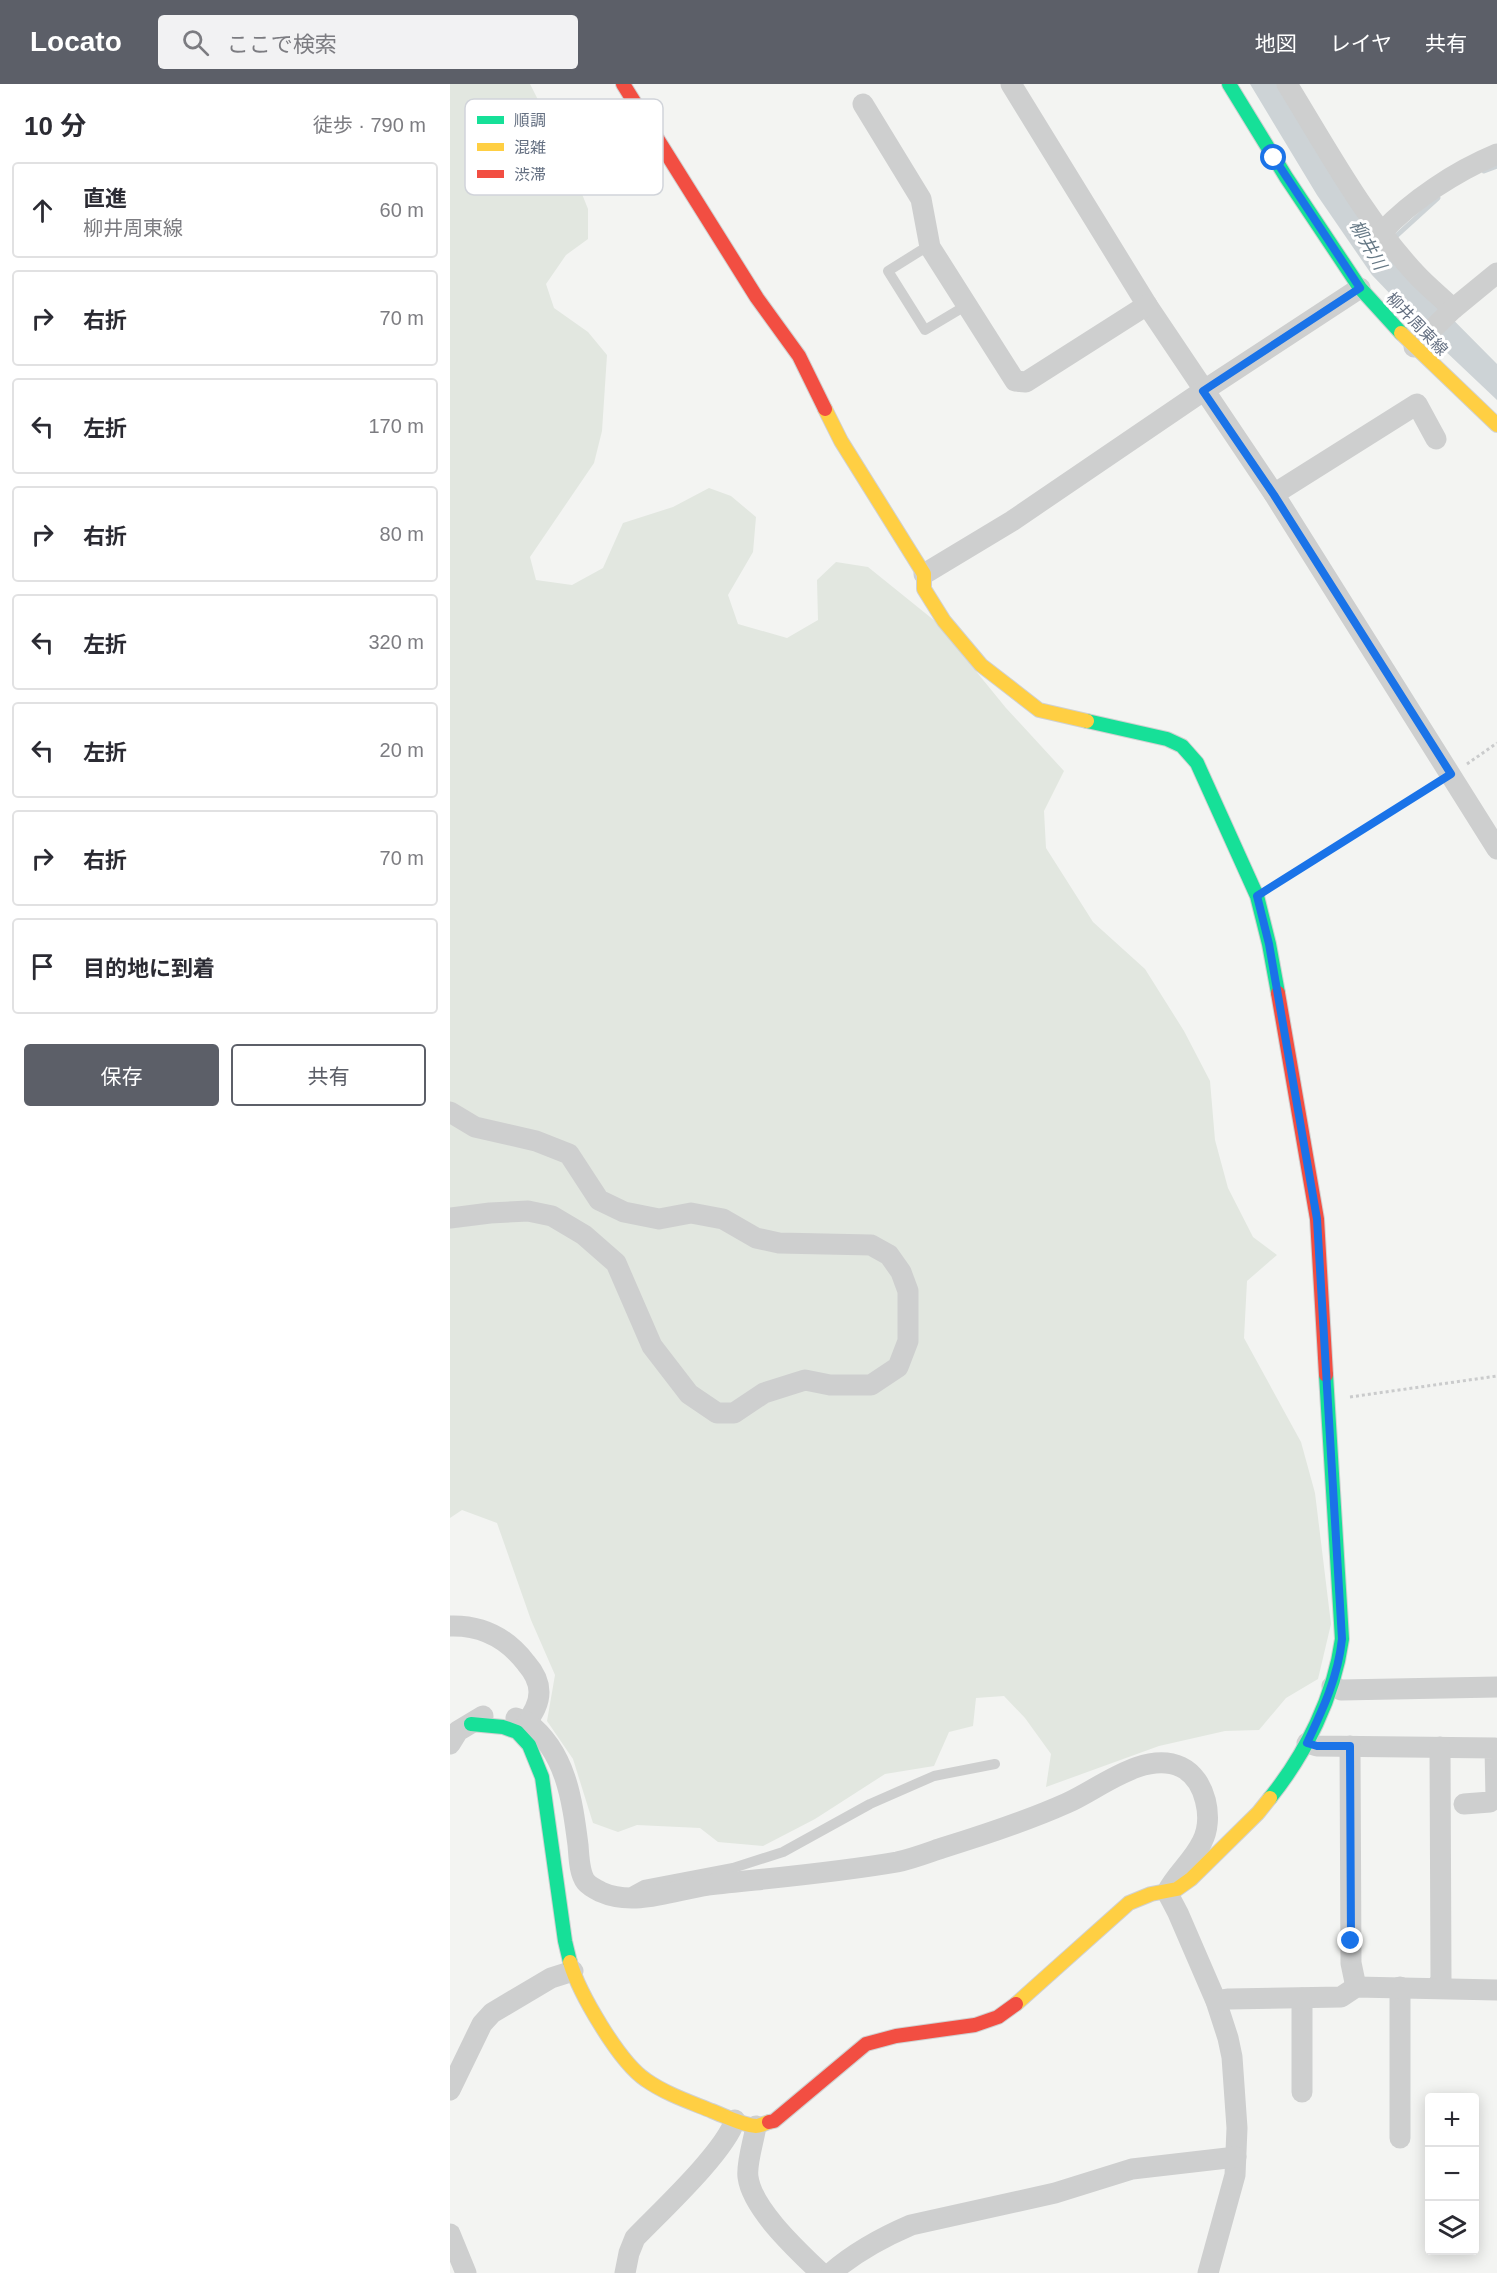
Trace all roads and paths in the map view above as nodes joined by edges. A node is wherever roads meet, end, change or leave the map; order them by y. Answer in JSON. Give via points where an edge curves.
{"nodes":[{"id":1,"x":623,"y":84,"type":"edge"},
{"id":2,"x":1011,"y":84,"type":"edge"},
{"id":3,"x":1229,"y":84,"type":"edge"},
{"id":4,"x":1287,"y":84,"type":"edge"},
{"id":5,"x":632,"y":99,"type":"edge"},
{"id":6,"x":862,"y":104,"type":"dead end"},
{"id":7,"x":663,"y":148,"type":"edge"},
{"id":8,"x":1497,"y":154,"type":"edge"},
{"id":9,"x":1387,"y":239,"type":"junction"},
{"id":10,"x":930,"y":248,"type":"junction"},
{"id":11,"x":1497,"y":273,"type":"edge"},
{"id":12,"x":1360,"y":288,"type":"junction"},
{"id":13,"x":967,"y":305,"type":"junction"},
{"id":14,"x":1147,"y":305,"type":"junction"},
{"id":15,"x":1451,"y":310,"type":"junction"},
{"id":16,"x":1419,"y":342,"type":"junction"},
{"id":17,"x":1203,"y":391,"type":"junction"},
{"id":18,"x":1497,"y":425,"type":"edge"},
{"id":19,"x":1436,"y":439,"type":"dead end"},
{"id":20,"x":1274,"y":495,"type":"junction"},
{"id":21,"x":924,"y":574,"type":"junction"},
{"id":22,"x":1497,"y":743,"type":"edge"},
{"id":23,"x":1451,"y":774,"type":"junction"},
{"id":24,"x":1497,"y":849,"type":"edge"},
{"id":25,"x":1257,"y":896,"type":"junction"},
{"id":26,"x":450,"y":1112,"type":"edge"},
{"id":27,"x":450,"y":1218,"type":"edge"},
{"id":28,"x":1497,"y":1376,"type":"edge"},
{"id":29,"x":1327,"y":1398,"type":"junction"},
{"id":30,"x":450,"y":1626,"type":"edge"},
{"id":31,"x":1332,"y":1686,"type":"junction"},
{"id":32,"x":1497,"y":1687,"type":"edge"},
{"id":33,"x":527,"y":1722,"type":"junction"},
{"id":34,"x":471,"y":1724,"type":"junction"},
{"id":35,"x":1307,"y":1743,"type":"junction"},
{"id":36,"x":450,"y":1744,"type":"edge"},
{"id":37,"x":1350,"y":1746,"type":"junction"},
{"id":38,"x":1440,"y":1747,"type":"junction"},
{"id":39,"x":995,"y":1764,"type":"dead end"},
{"id":40,"x":1464,"y":1804,"type":"dead end"},
{"id":41,"x":1167,"y":1892,"type":"junction"},
{"id":42,"x":630,"y":1899,"type":"junction"},
{"id":43,"x":573,"y":1971,"type":"junction"},
{"id":44,"x":1356,"y":1987,"type":"junction"},
{"id":45,"x":1400,"y":1987,"type":"junction"},
{"id":46,"x":1437,"y":1988,"type":"junction"},
{"id":47,"x":1497,"y":1990,"type":"edge"},
{"id":48,"x":1302,"y":1998,"type":"junction"},
{"id":49,"x":1216,"y":2001,"type":"junction"},
{"id":50,"x":450,"y":2090,"type":"edge"},
{"id":51,"x":1302,"y":2092,"type":"dead end"},
{"id":52,"x":735,"y":2120,"type":"junction"},
{"id":53,"x":756,"y":2126,"type":"junction"},
{"id":54,"x":1400,"y":2138,"type":"dead end"},
{"id":55,"x":1236,"y":2157,"type":"junction"},
{"id":56,"x":450,"y":2234,"type":"edge"},
{"id":57,"x":466,"y":2273,"type":"edge"},
{"id":58,"x":625,"y":2273,"type":"edge"},
{"id":59,"x":821,"y":2273,"type":"edge"},
{"id":60,"x":831,"y":2273,"type":"edge"},
{"id":61,"x":1208,"y":2273,"type":"edge"}],
"edges":[{"from":1,"to":5,"type":"street"},
{"from":2,"to":14,"type":"street"},
{"from":3,"to":12,"type":"street","name":"柳井周東線"},
{"from":4,"to":9,"type":"street","via":[[1358,200]]},
{"from":6,"to":10,"type":"street","via":[[921,199]]},
{"from":7,"to":21,"type":"street","via":[[757,298],[799,356],[841,441]]},
{"from":8,"to":9,"type":"street","via":[[1401,212]]},
{"from":9,"to":15,"type":"street"},
{"from":10,"to":13,"type":"street"},
{"from":10,"to":13,"type":"lane","via":[[888,271],[918,321],[925,330]]},
{"from":11,"to":15,"type":"street"},
{"from":12,"to":16,"type":"street","name":"柳井周東線"},
{"from":12,"to":17,"type":"street"},
{"from":13,"to":14,"type":"street","via":[[1015,381],[1026,382]]},
{"from":14,"to":17,"type":"street"},
{"from":15,"to":16,"type":"street"},
{"from":16,"to":18,"type":"street","name":"柳井周東線"},
{"from":17,"to":20,"type":"street"},
{"from":17,"to":21,"type":"street","via":[[1011,521]]},
{"from":19,"to":20,"type":"street","via":[[1417,404]]},
{"from":20,"to":23,"type":"street"},
{"from":21,"to":25,"type":"street","via":[[924,589],[944,621],[981,665],[1039,710],[1167,739],[1182,746],[1197,763]]},
{"from":22,"to":23,"type":"path"},
{"from":23,"to":24,"type":"street"},
{"from":23,"to":25,"type":"path"},
{"from":25,"to":29,"type":"street","via":[[1269,944],[1317,1219]]},
{"from":26,"to":27,"type":"street","via":[[475,1127],[536,1141],[569,1154],[599,1200],[624,1212],[660,1219],[691,1213],[723,1219],[756,1238],[780,1244],[871,1245],[889,1255],[901,1272],[908,1291],[908,1341],[898,1366],[871,1385],[830,1385],[805,1380],[764,1393],[734,1413],[717,1413],[689,1394],[652,1346],[616,1263],[584,1235],[552,1216],[528,1211]]},
{"from":28,"to":29,"type":"path"},
{"from":29,"to":31,"type":"street","via":[[1342,1639]]},
{"from":30,"to":33,"type":"street","via":[[485,1631],[514,1647],[535,1674],[539,1692],[536,1708]]},
{"from":31,"to":32,"type":"street","via":[[1341,1690]]},
{"from":31,"to":35,"type":"street"},
{"from":33,"to":34,"type":"street","via":[[488,1713]]},
{"from":33,"to":42,"type":"street","via":[[546,1740],[563,1768],[574,1809],[585,1882],[599,1892]]},
{"from":34,"to":36,"type":"street","via":[[458,1731]]},
{"from":34,"to":43,"type":"street","via":[[517,1732],[529,1745],[542,1777]]},
{"from":35,"to":37,"type":"street"},
{"from":35,"to":41,"type":"street","via":[[1258,1813],[1191,1879]]},
{"from":37,"to":38,"type":"street"},
{"from":37,"to":44,"type":"street","via":[[1351,1963]]},
{"from":38,"to":40,"type":"street","via":[[1495,1748],[1496,1797],[1490,1802]]},
{"from":38,"to":46,"type":"street","via":[[1441,1979]]},
{"from":39,"to":42,"type":"lane","via":[[934,1776],[870,1804],[783,1852],[733,1868],[644,1885],[633,1891]]},
{"from":41,"to":42,"type":"street","via":[[1203,1842],[1208,1818],[1204,1793],[1195,1779],[1181,1767],[1159,1763],[1142,1765],[1068,1803],[1012,1825],[899,1861]]},
{"from":41,"to":49,"type":"street"},
{"from":41,"to":53,"type":"street","via":[[1129,1903],[1011,2009],[992,2020],[866,2044],[774,2121]]},
{"from":43,"to":50,"type":"street","via":[[551,1978],[492,2013],[482,2024]]},
{"from":43,"to":52,"type":"street","via":[[622,2057],[644,2079],[672,2095]]},
{"from":44,"to":45,"type":"street"},
{"from":44,"to":48,"type":"street","via":[[1341,1997]]},
{"from":45,"to":46,"type":"street"},
{"from":45,"to":54,"type":"street"},
{"from":46,"to":47,"type":"street"},
{"from":48,"to":49,"type":"street"},
{"from":48,"to":51,"type":"street"},
{"from":49,"to":55,"type":"street","via":[[1232,2057]]},
{"from":52,"to":53,"type":"street"},
{"from":52,"to":58,"type":"street","via":[[719,2148],[635,2238]]},
{"from":53,"to":59,"type":"street","via":[[747,2176],[754,2197],[768,2218]]},
{"from":55,"to":60,"type":"street","via":[[1132,2169],[1055,2193],[911,2225],[891,2233]]},
{"from":55,"to":61,"type":"street"},
{"from":56,"to":57,"type":"street"}]}
